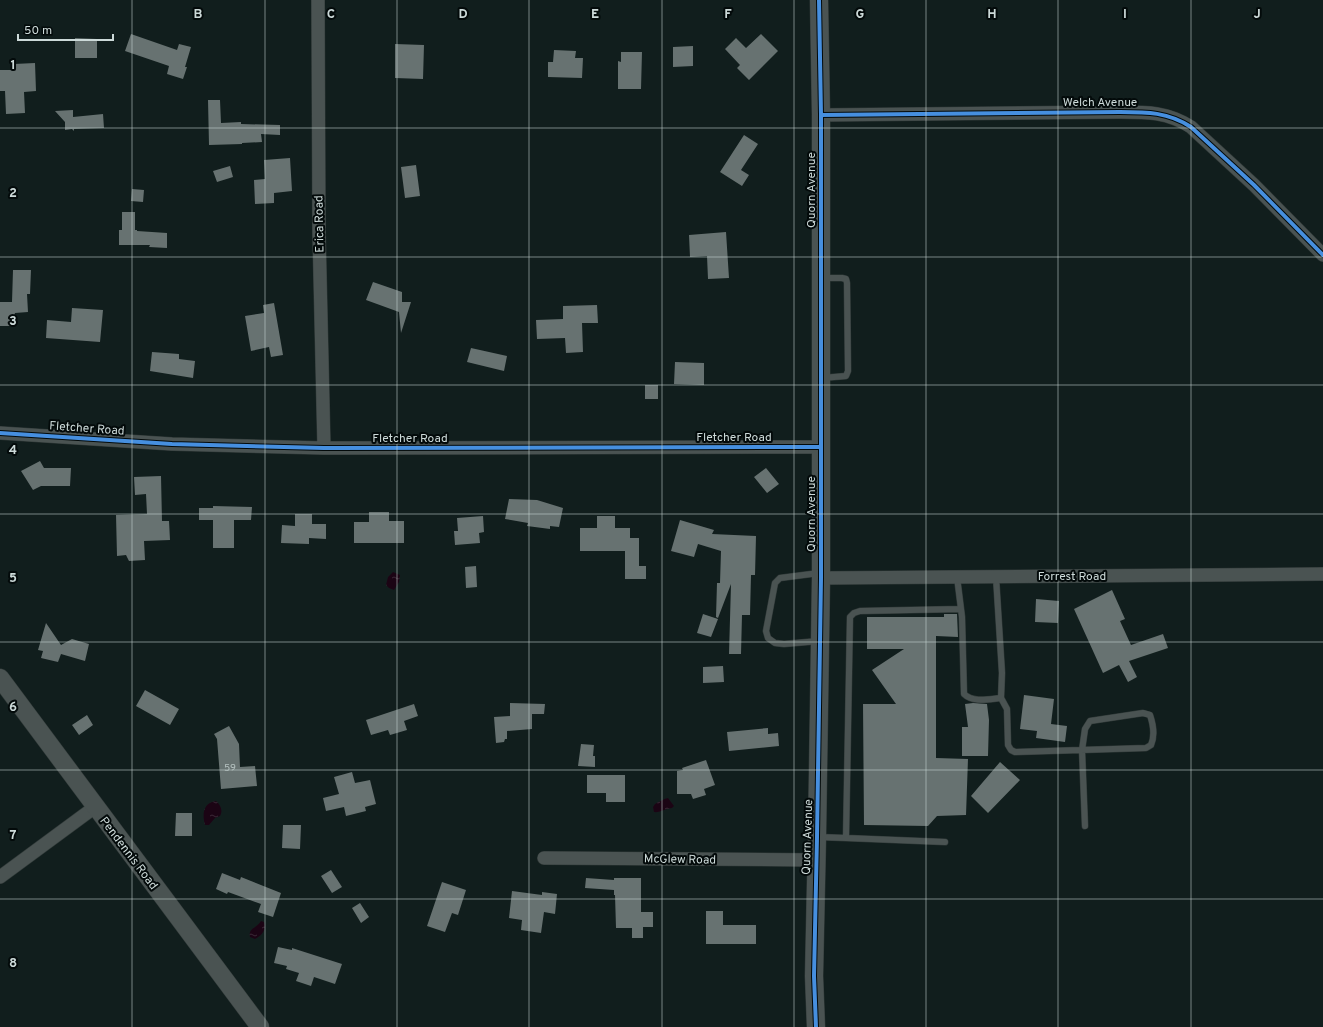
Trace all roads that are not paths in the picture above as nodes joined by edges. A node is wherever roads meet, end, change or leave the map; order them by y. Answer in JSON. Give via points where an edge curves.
{"nodes":[{"id":1,"x":318,"y":0,"type":"edge"},
{"id":2,"x":819,"y":0,"type":"edge"},
{"id":3,"x":822,"y":115,"type":"junction"},
{"id":4,"x":1323,"y":254,"type":"edge"},
{"id":5,"x":821,"y":278,"type":"junction"},
{"id":6,"x":821,"y":378,"type":"junction"},
{"id":7,"x":0,"y":433,"type":"edge"},
{"id":8,"x":821,"y":447,"type":"junction"},
{"id":9,"x":324,"y":448,"type":"junction"},
{"id":10,"x":1323,"y":574,"type":"edge"},
{"id":11,"x":821,"y":575,"type":"junction"},
{"id":12,"x":957,"y":577,"type":"junction"},
{"id":13,"x":996,"y":577,"type":"junction"},
{"id":14,"x":961,"y":609,"type":"junction"},
{"id":15,"x":820,"y":641,"type":"junction"},
{"id":16,"x":0,"y":678,"type":"edge"},
{"id":17,"x":1001,"y":698,"type":"junction"},
{"id":18,"x":1082,"y":750,"type":"junction"},
{"id":19,"x":95,"y":807,"type":"junction"},
{"id":20,"x":1085,"y":826,"type":"dead end"},
{"id":21,"x":817,"y":837,"type":"junction"},
{"id":22,"x":846,"y":838,"type":"junction"},
{"id":23,"x":945,"y":842,"type":"dead end"},
{"id":24,"x":544,"y":858,"type":"dead end"},
{"id":25,"x":816,"y":860,"type":"junction"},
{"id":26,"x":0,"y":877,"type":"edge"},
{"id":27,"x":260,"y":1027,"type":"edge"},
{"id":28,"x":816,"y":1027,"type":"edge"}],
"edges":[{"from":1,"to":9,"type":"street","name":"Erica Road","via":[[319,232]]},
{"from":2,"to":3,"type":"street","name":"Quorn Avenue"},
{"from":3,"to":4,"type":"street","name":"Welch Avenue","via":[[1120,112],[1162,114],[1191,127]]},
{"from":3,"to":5,"type":"street","name":"Quorn Avenue"},
{"from":5,"to":6,"type":"street","name":"Quorn Avenue"},
{"from":5,"to":6,"type":"lane","via":[[846,279],[848,371],[846,376]]},
{"from":6,"to":8,"type":"street","name":"Quorn Avenue"},
{"from":7,"to":9,"type":"street","name":"Fletcher Road","via":[[172,444]]},
{"from":8,"to":9,"type":"street","name":"Fletcher Road"},
{"from":8,"to":11,"type":"street","name":"Quorn Avenue"},
{"from":10,"to":13,"type":"street","name":"Forrest Road"},
{"from":11,"to":12,"type":"street","name":"Forrest Road"},
{"from":11,"to":15,"type":"street","name":"Quorn Avenue"},
{"from":11,"to":15,"type":"lane","via":[[780,578],[775,583],[766,631],[768,638],[775,643]]},
{"from":12,"to":13,"type":"street","name":"Forrest Road"},
{"from":12,"to":14,"type":"lane"},
{"from":13,"to":17,"type":"lane","via":[[1002,673]]},
{"from":14,"to":17,"type":"lane","via":[[964,694],[976,700]]},
{"from":14,"to":22,"type":"lane","via":[[860,611],[850,617]]},
{"from":15,"to":21,"type":"street","name":"Quorn Avenue"},
{"from":16,"to":19,"type":"street","name":"Pendennis Road"},
{"from":17,"to":18,"type":"lane","via":[[1007,709],[1008,746],[1011,750]]},
{"from":18,"to":18,"type":"lane","via":[[1146,748],[1154,740],[1150,714],[1090,721],[1085,729]]},
{"from":18,"to":20,"type":"lane"},
{"from":19,"to":26,"type":"street"},
{"from":19,"to":27,"type":"street","name":"Pendennis Road"},
{"from":21,"to":22,"type":"lane"},
{"from":21,"to":25,"type":"street","name":"Quorn Avenue"},
{"from":22,"to":23,"type":"lane"},
{"from":24,"to":25,"type":"street","name":"McGlew Road"},
{"from":25,"to":28,"type":"street","name":"Quorn Avenue"}]}
